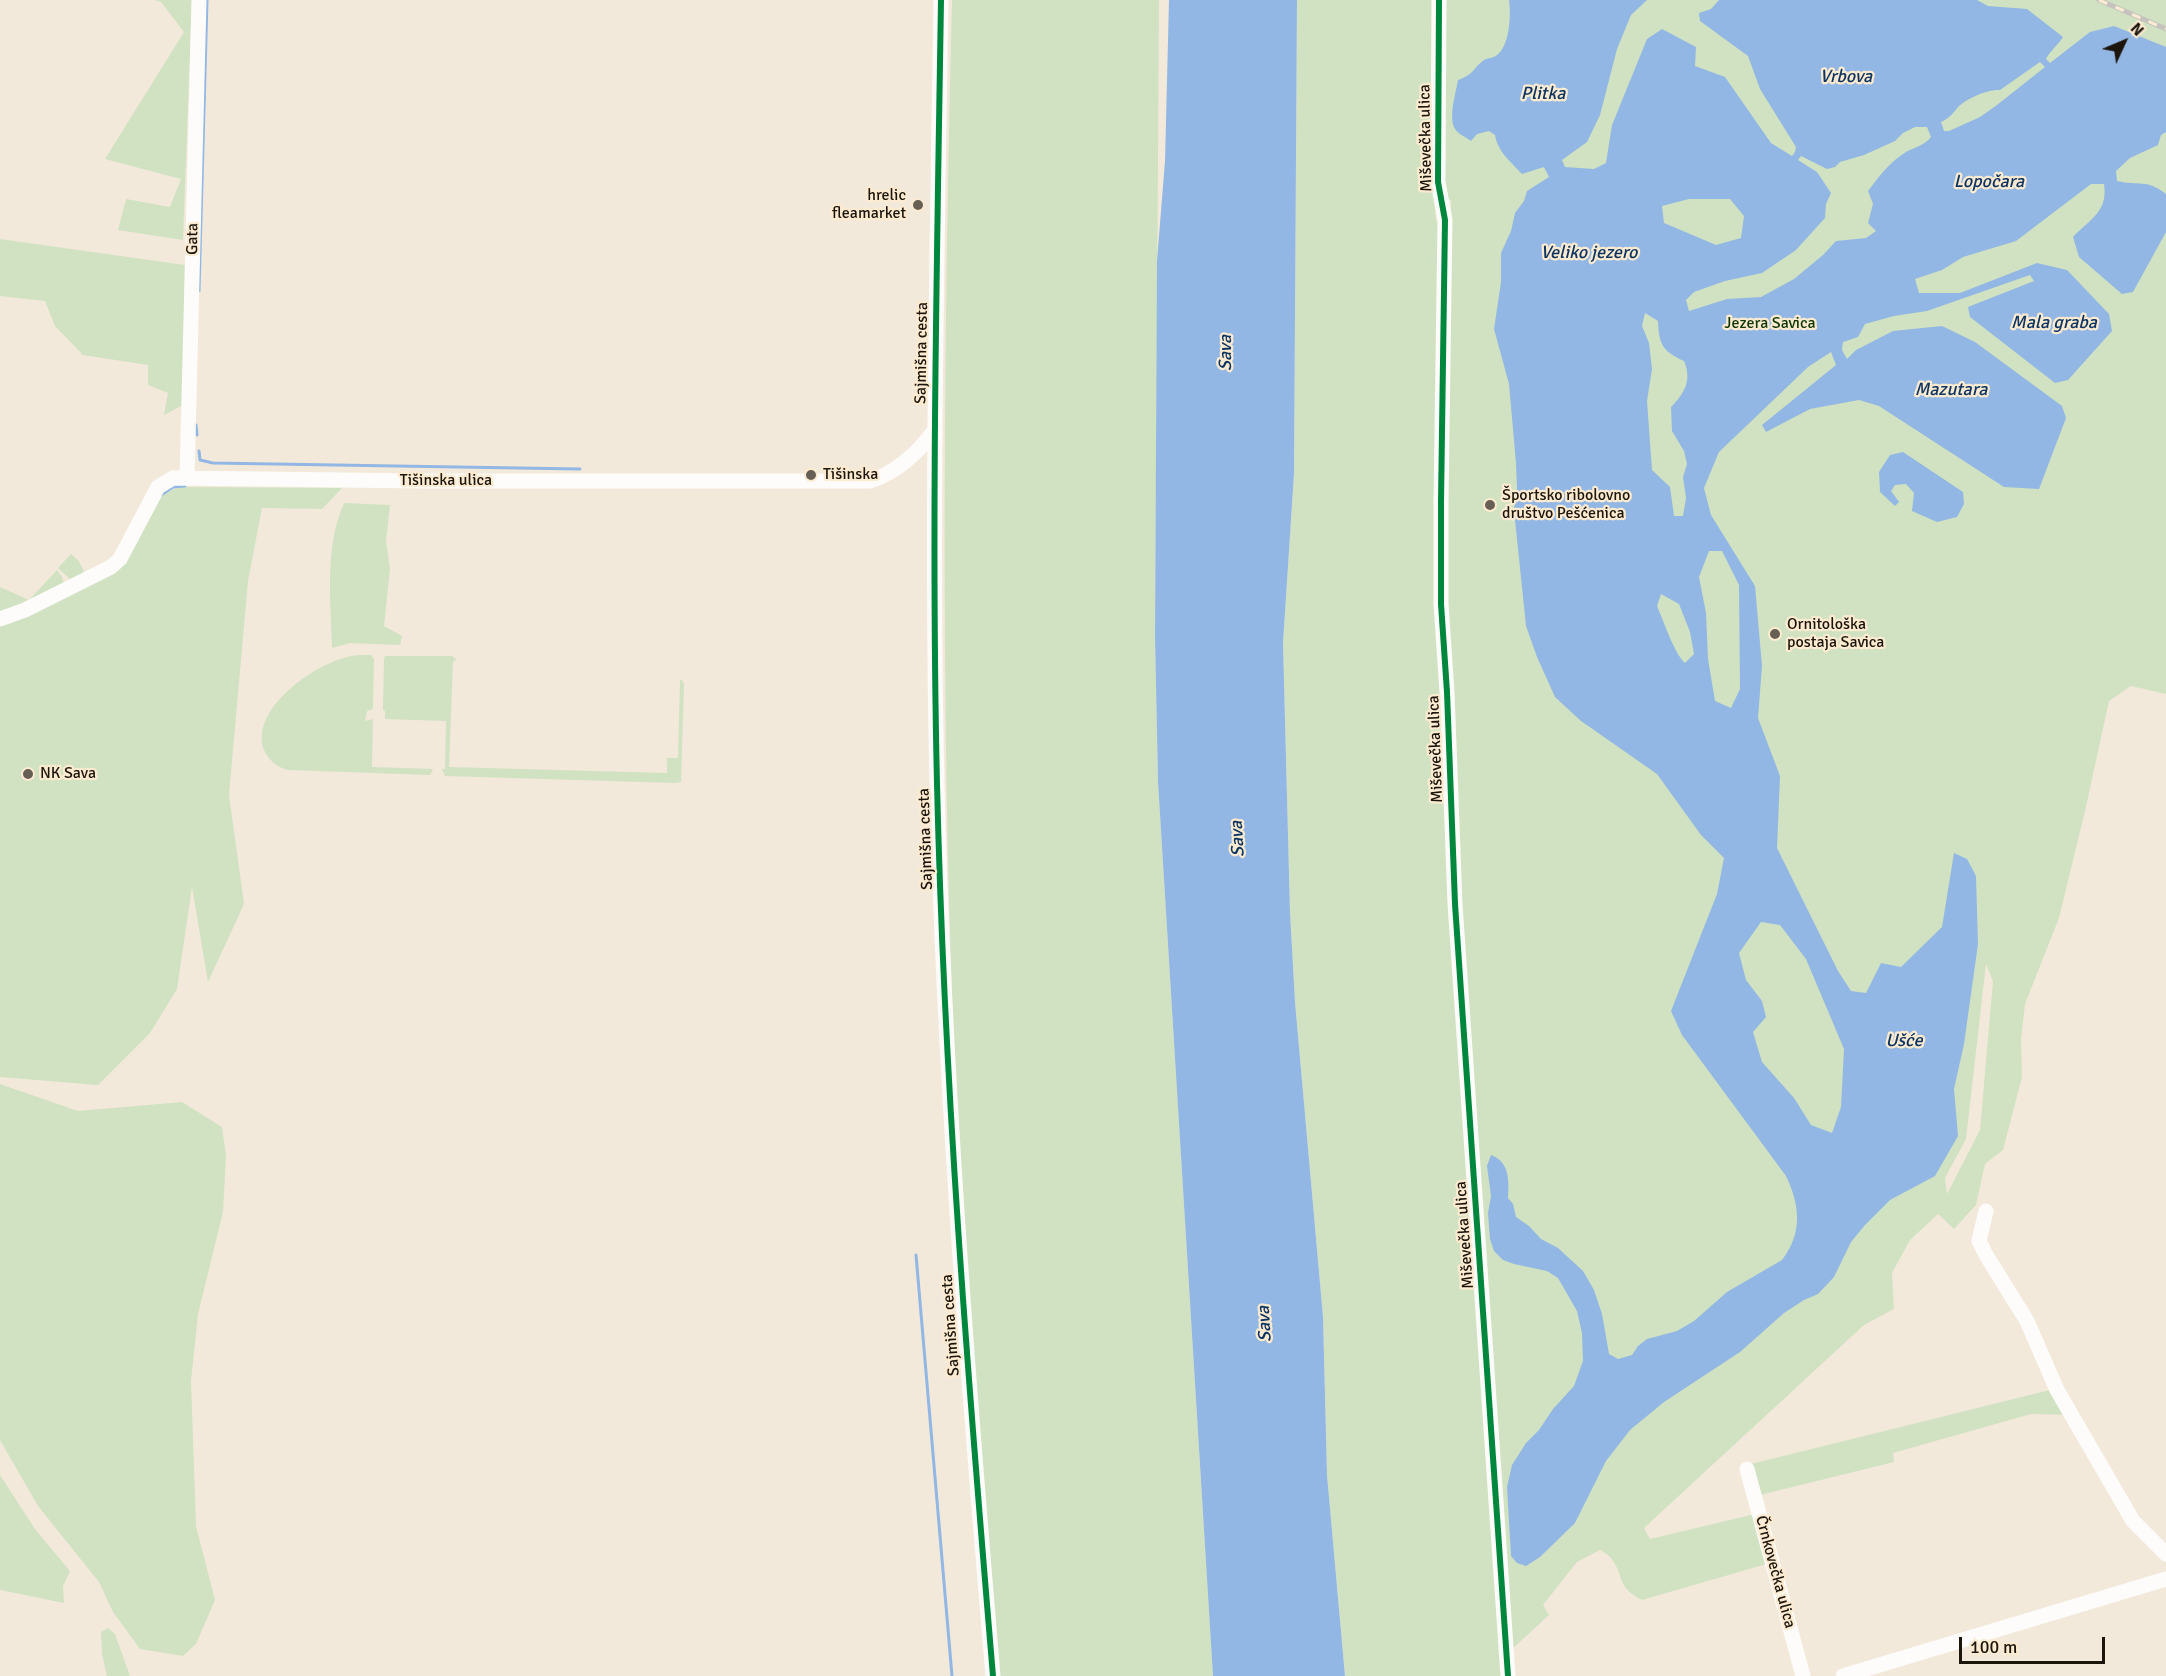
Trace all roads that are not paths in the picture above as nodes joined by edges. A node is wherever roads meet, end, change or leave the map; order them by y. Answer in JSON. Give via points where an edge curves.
{"nodes":[{"id":1,"x":199,"y":0,"type":"edge"},
{"id":2,"x":941,"y":0,"type":"edge"},
{"id":3,"x":1439,"y":0,"type":"edge"},
{"id":4,"x":934,"y":431,"type":"junction"},
{"id":5,"x":187,"y":478,"type":"junction"},
{"id":6,"x":0,"y":619,"type":"edge"},
{"id":7,"x":1986,"y":1211,"type":"dead end"},
{"id":8,"x":1747,"y":1469,"type":"dead end"},
{"id":9,"x":2166,"y":1554,"type":"edge"},
{"id":10,"x":2166,"y":1579,"type":"edge"},
{"id":11,"x":993,"y":1676,"type":"edge"},
{"id":12,"x":1508,"y":1676,"type":"edge"},
{"id":13,"x":1803,"y":1676,"type":"edge"},
{"id":14,"x":1843,"y":1676,"type":"edge"}],
"edges":[{"from":1,"to":5,"type":"street","name":"Gata"},
{"from":2,"to":4,"type":"street","name":"Sajmišna cesta"},
{"from":3,"to":12,"type":"street","name":"Miševečka ulica","via":[[1438,182],[1445,220],[1442,604],[1455,904]]},
{"from":4,"to":5,"type":"street","name":"Tišinska ulica","via":[[899,466],[870,481]]},
{"from":4,"to":11,"type":"street","name":"Sajmišna cesta","via":[[937,783],[944,972],[971,1420]]},
{"from":5,"to":6,"type":"street","name":"Tišinska ulica","via":[[173,478],[158,487],[123,554],[111,567]]},
{"from":7,"to":9,"type":"street","via":[[1979,1241],[1986,1255],[2027,1321],[2057,1390],[2133,1521]]},
{"from":8,"to":13,"type":"street","name":"Črnkovečka ulica"},
{"from":10,"to":14,"type":"street"}]}
